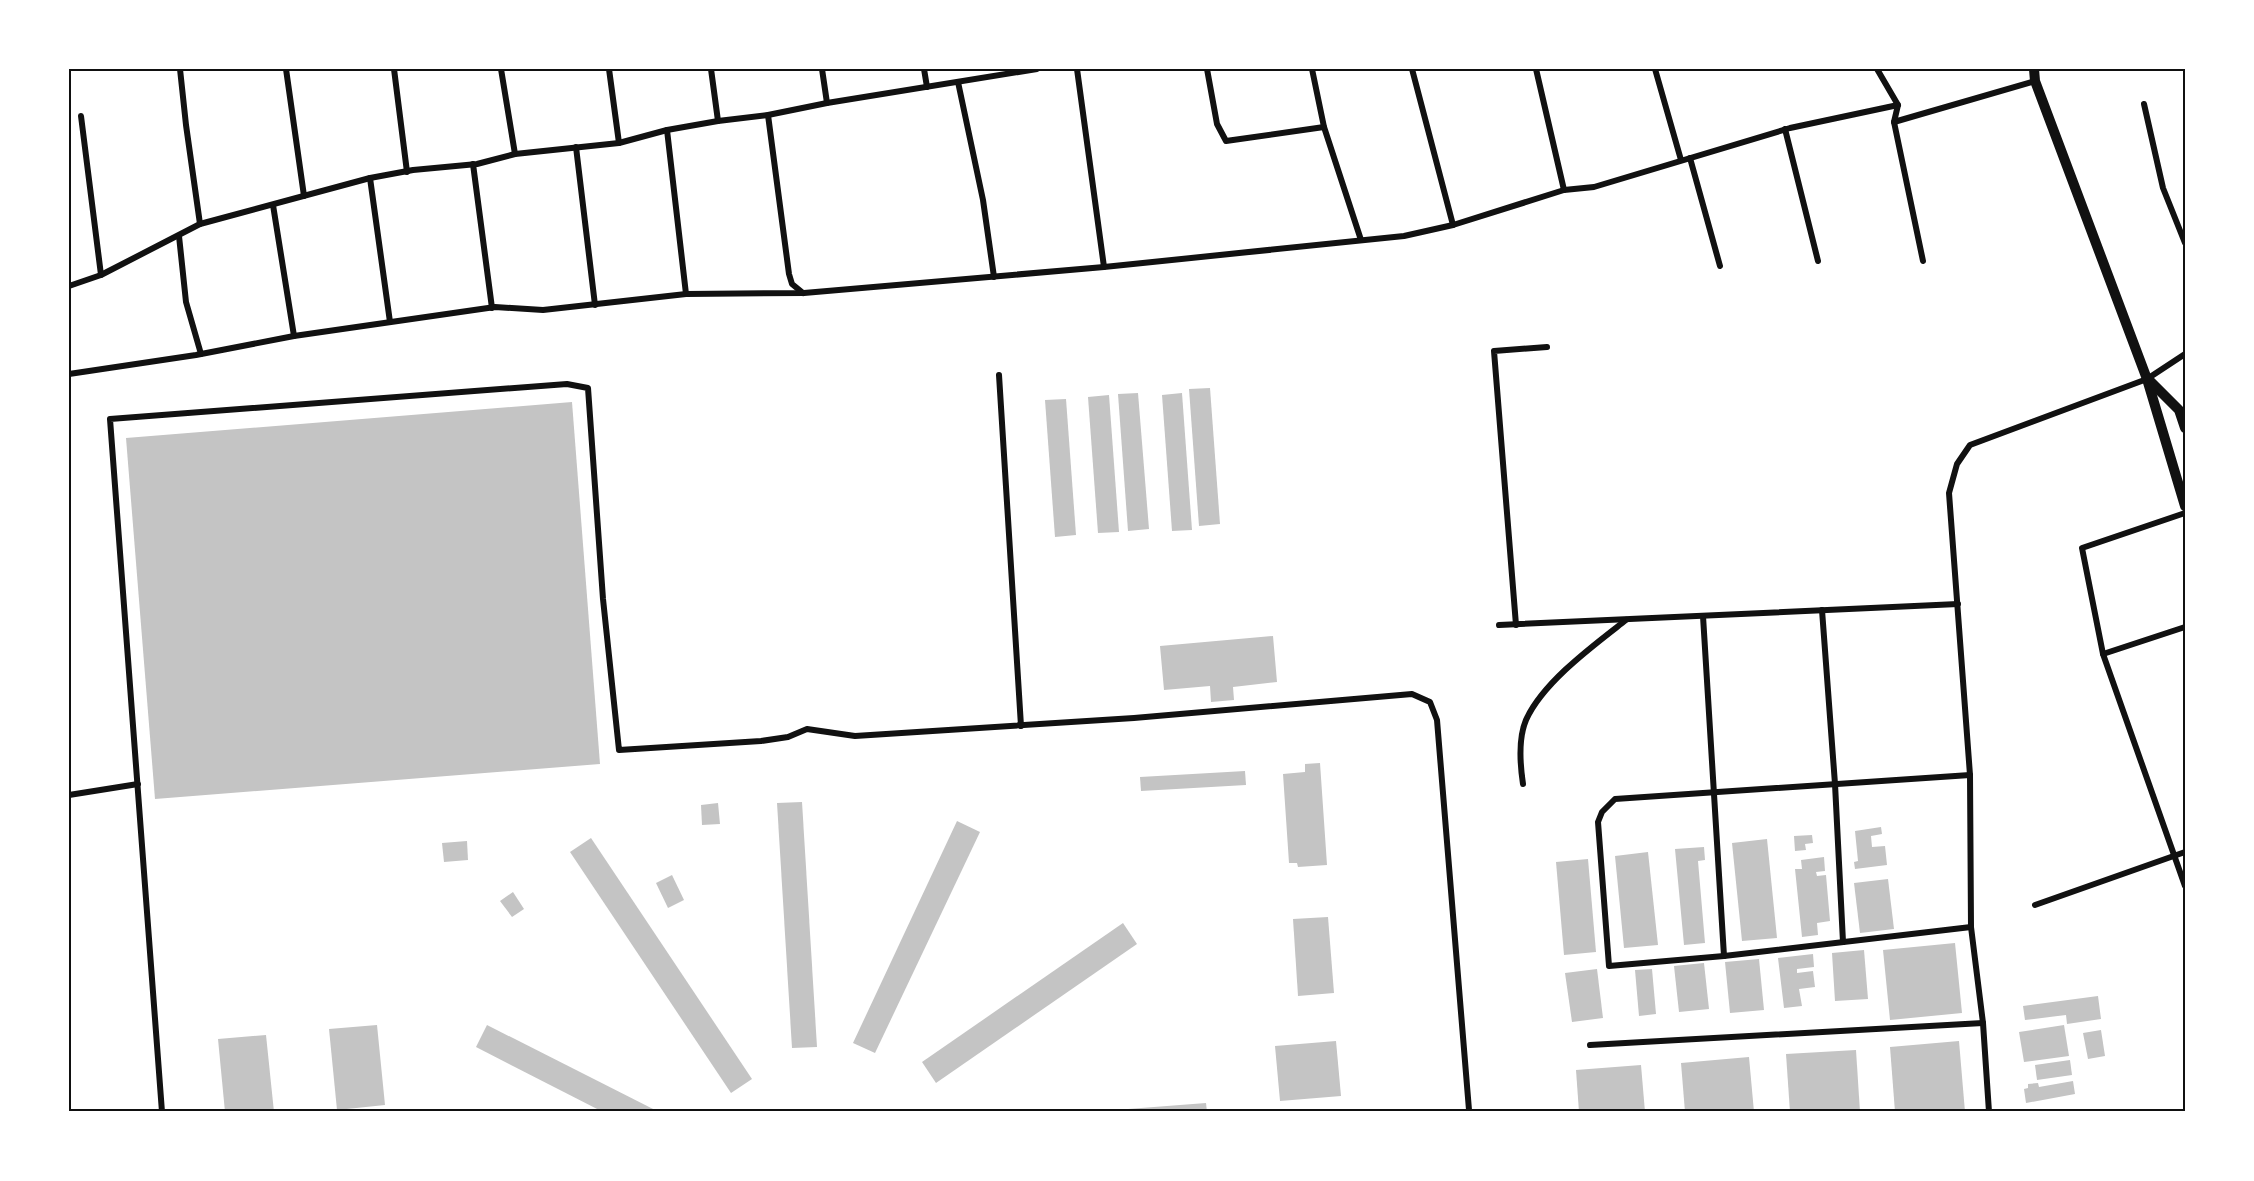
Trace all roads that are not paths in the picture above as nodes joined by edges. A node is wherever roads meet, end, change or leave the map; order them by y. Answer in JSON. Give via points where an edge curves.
{"nodes":[{"id":1,"x":180,"y":69,"type":"edge"},
{"id":2,"x":286,"y":69,"type":"edge"},
{"id":3,"x":394,"y":69,"type":"edge"},
{"id":4,"x":501,"y":69,"type":"edge"},
{"id":5,"x":609,"y":69,"type":"edge"},
{"id":6,"x":711,"y":69,"type":"edge"},
{"id":7,"x":822,"y":69,"type":"edge"},
{"id":8,"x":924,"y":69,"type":"edge"},
{"id":9,"x":1037,"y":69,"type":"edge"},
{"id":10,"x":1077,"y":69,"type":"edge"},
{"id":11,"x":1207,"y":69,"type":"edge"},
{"id":12,"x":1312,"y":69,"type":"edge"},
{"id":13,"x":1412,"y":69,"type":"edge"},
{"id":14,"x":1536,"y":69,"type":"edge"},
{"id":15,"x":1655,"y":69,"type":"edge"},
{"id":16,"x":1877,"y":69,"type":"edge"},
{"id":17,"x":2034,"y":69,"type":"edge"},
{"id":18,"x":2034,"y":81,"type":"junction"},
{"id":19,"x":958,"y":82,"type":"junction"},
{"id":20,"x":927,"y":87,"type":"junction"},
{"id":21,"x":827,"y":103,"type":"junction"},
{"id":22,"x":2144,"y":104,"type":"dead end"},
{"id":23,"x":1898,"y":105,"type":"junction"},
{"id":24,"x":768,"y":115,"type":"junction"},
{"id":25,"x":81,"y":116,"type":"dead end"},
{"id":26,"x":718,"y":121,"type":"junction"},
{"id":27,"x":1894,"y":122,"type":"junction"},
{"id":28,"x":1324,"y":127,"type":"junction"},
{"id":29,"x":1785,"y":129,"type":"junction"},
{"id":30,"x":667,"y":130,"type":"junction"},
{"id":31,"x":619,"y":143,"type":"junction"},
{"id":32,"x":576,"y":147,"type":"junction"},
{"id":33,"x":515,"y":154,"type":"junction"},
{"id":34,"x":1690,"y":158,"type":"junction"},
{"id":35,"x":1681,"y":160,"type":"junction"},
{"id":36,"x":473,"y":164,"type":"junction"},
{"id":37,"x":407,"y":172,"type":"junction"},
{"id":38,"x":370,"y":178,"type":"junction"},
{"id":39,"x":1564,"y":190,"type":"junction"},
{"id":40,"x":304,"y":196,"type":"junction"},
{"id":41,"x":273,"y":205,"type":"junction"},
{"id":42,"x":200,"y":224,"type":"junction"},
{"id":43,"x":1453,"y":225,"type":"junction"},
{"id":44,"x":179,"y":236,"type":"junction"},
{"id":45,"x":1361,"y":240,"type":"junction"},
{"id":46,"x":2185,"y":243,"type":"edge"},
{"id":47,"x":1818,"y":261,"type":"dead end"},
{"id":48,"x":1923,"y":261,"type":"dead end"},
{"id":49,"x":1720,"y":266,"type":"dead end"},
{"id":50,"x":1104,"y":267,"type":"junction"},
{"id":51,"x":101,"y":275,"type":"junction"},
{"id":52,"x":994,"y":277,"type":"junction"},
{"id":53,"x":69,"y":286,"type":"edge"},
{"id":54,"x":804,"y":293,"type":"junction"},
{"id":55,"x":686,"y":294,"type":"junction"},
{"id":56,"x":595,"y":305,"type":"junction"},
{"id":57,"x":492,"y":308,"type":"junction"},
{"id":58,"x":390,"y":322,"type":"junction"},
{"id":59,"x":294,"y":336,"type":"junction"},
{"id":60,"x":1547,"y":347,"type":"dead end"},
{"id":61,"x":201,"y":354,"type":"junction"},
{"id":62,"x":2185,"y":354,"type":"edge"},
{"id":63,"x":69,"y":374,"type":"edge"},
{"id":64,"x":999,"y":375,"type":"dead end"},
{"id":65,"x":2147,"y":379,"type":"junction"},
{"id":66,"x":2185,"y":428,"type":"edge"},
{"id":67,"x":2185,"y":506,"type":"edge"},
{"id":68,"x":2185,"y":513,"type":"edge"},
{"id":69,"x":1958,"y":604,"type":"junction"},
{"id":70,"x":1822,"y":610,"type":"junction"},
{"id":71,"x":1703,"y":616,"type":"junction"},
{"id":72,"x":1627,"y":620,"type":"junction"},
{"id":73,"x":1516,"y":625,"type":"junction"},
{"id":74,"x":1500,"y":626,"type":"dead end"},
{"id":75,"x":2185,"y":627,"type":"edge"},
{"id":76,"x":2103,"y":654,"type":"junction"},
{"id":77,"x":1021,"y":726,"type":"junction"},
{"id":78,"x":1970,"y":775,"type":"junction"},
{"id":79,"x":138,"y":784,"type":"junction"},
{"id":80,"x":1522,"y":784,"type":"dead end"},
{"id":81,"x":1834,"y":784,"type":"junction"},
{"id":82,"x":1714,"y":792,"type":"junction"},
{"id":83,"x":69,"y":795,"type":"edge"},
{"id":84,"x":2185,"y":852,"type":"edge"},
{"id":85,"x":2175,"y":856,"type":"junction"},
{"id":86,"x":2185,"y":886,"type":"edge"},
{"id":87,"x":2035,"y":905,"type":"dead end"},
{"id":88,"x":1971,"y":927,"type":"junction"},
{"id":89,"x":1843,"y":942,"type":"junction"},
{"id":90,"x":1724,"y":956,"type":"junction"},
{"id":91,"x":1983,"y":1023,"type":"junction"},
{"id":92,"x":1590,"y":1045,"type":"dead end"},
{"id":93,"x":162,"y":1112,"type":"edge"},
{"id":94,"x":1471,"y":1112,"type":"edge"},
{"id":95,"x":1989,"y":1112,"type":"edge"}],
"edges":[{"from":1,"to":42,"type":"street"},
{"from":2,"to":40,"type":"street"},
{"from":3,"to":37,"type":"street"},
{"from":4,"to":33,"type":"street"},
{"from":5,"to":31,"type":"street"},
{"from":6,"to":26,"type":"street"},
{"from":7,"to":21,"type":"street"},
{"from":8,"to":20,"type":"street"},
{"from":9,"to":19,"type":"street"},
{"from":10,"to":50,"type":"street"},
{"from":11,"to":28,"type":"street","via":[[1217,124],[1226,141]]},
{"from":12,"to":28,"type":"street"},
{"from":13,"to":43,"type":"street"},
{"from":14,"to":39,"type":"street"},
{"from":15,"to":35,"type":"street"},
{"from":16,"to":23,"type":"street"},
{"from":17,"to":18,"type":"street"},
{"from":18,"to":27,"type":"street"},
{"from":18,"to":65,"type":"street"},
{"from":19,"to":20,"type":"street"},
{"from":19,"to":52,"type":"street","via":[[983,200]]},
{"from":20,"to":21,"type":"street"},
{"from":21,"to":24,"type":"street"},
{"from":22,"to":46,"type":"street","via":[[2163,188]]},
{"from":23,"to":27,"type":"street"},
{"from":23,"to":29,"type":"street"},
{"from":24,"to":26,"type":"street"},
{"from":24,"to":54,"type":"street","via":[[789,274],[792,284]]},
{"from":25,"to":51,"type":"street"},
{"from":26,"to":30,"type":"street"},
{"from":27,"to":48,"type":"street"},
{"from":28,"to":45,"type":"street"},
{"from":29,"to":34,"type":"street"},
{"from":29,"to":47,"type":"street"},
{"from":30,"to":31,"type":"street"},
{"from":30,"to":55,"type":"street"},
{"from":31,"to":32,"type":"street"},
{"from":32,"to":33,"type":"street"},
{"from":32,"to":56,"type":"street"},
{"from":33,"to":36,"type":"street"},
{"from":34,"to":35,"type":"street"},
{"from":34,"to":49,"type":"street"},
{"from":35,"to":39,"type":"street","via":[[1594,187]]},
{"from":36,"to":37,"type":"street"},
{"from":36,"to":57,"type":"street"},
{"from":37,"to":38,"type":"street"},
{"from":38,"to":40,"type":"street"},
{"from":38,"to":58,"type":"street"},
{"from":39,"to":43,"type":"street"},
{"from":40,"to":41,"type":"street"},
{"from":41,"to":42,"type":"street"},
{"from":41,"to":59,"type":"street"},
{"from":42,"to":44,"type":"street"},
{"from":43,"to":45,"type":"street"},
{"from":44,"to":51,"type":"street"},
{"from":44,"to":61,"type":"street","via":[[186,302]]},
{"from":45,"to":50,"type":"street"},
{"from":50,"to":52,"type":"street"},
{"from":51,"to":53,"type":"street"},
{"from":52,"to":54,"type":"street"},
{"from":54,"to":55,"type":"street"},
{"from":55,"to":56,"type":"street"},
{"from":56,"to":57,"type":"street","via":[[543,310]]},
{"from":57,"to":58,"type":"street"},
{"from":58,"to":59,"type":"street"},
{"from":59,"to":61,"type":"street"},
{"from":60,"to":73,"type":"street","via":[[1494,351]]},
{"from":61,"to":63,"type":"street"},
{"from":62,"to":65,"type":"street"},
{"from":64,"to":77,"type":"street"},
{"from":65,"to":66,"type":"street","via":[[2179,410]]},
{"from":65,"to":67,"type":"street"},
{"from":65,"to":69,"type":"street","via":[[1970,445],[1957,464],[1949,493]]},
{"from":68,"to":76,"type":"street","via":[[2082,548]]},
{"from":69,"to":70,"type":"street"},
{"from":69,"to":78,"type":"street"},
{"from":70,"to":71,"type":"street"},
{"from":70,"to":81,"type":"street"},
{"from":71,"to":72,"type":"street"},
{"from":71,"to":82,"type":"street"},
{"from":72,"to":73,"type":"street"},
{"from":72,"to":80,"type":"street","via":[[1584,652],[1541,698],[1526,721],[1521,747]]},
{"from":73,"to":74,"type":"street"},
{"from":75,"to":76,"type":"street"},
{"from":76,"to":85,"type":"street"},
{"from":77,"to":79,"type":"street","via":[[855,736],[807,729],[761,741],[620,750],[603,599],[588,387],[567,384],[110,419]]},
{"from":77,"to":94,"type":"street","via":[[1412,694],[1430,702],[1437,720]]},
{"from":78,"to":81,"type":"street"},
{"from":78,"to":88,"type":"street"},
{"from":79,"to":83,"type":"street"},
{"from":79,"to":93,"type":"street"},
{"from":81,"to":82,"type":"street"},
{"from":81,"to":89,"type":"street"},
{"from":82,"to":90,"type":"street"},
{"from":82,"to":90,"type":"street","via":[[1615,799],[1598,822],[1609,966]]},
{"from":84,"to":85,"type":"street"},
{"from":85,"to":86,"type":"street"},
{"from":85,"to":87,"type":"street"},
{"from":88,"to":89,"type":"street"},
{"from":88,"to":91,"type":"street"},
{"from":89,"to":90,"type":"street"},
{"from":91,"to":92,"type":"street"},
{"from":91,"to":95,"type":"street"}]}
